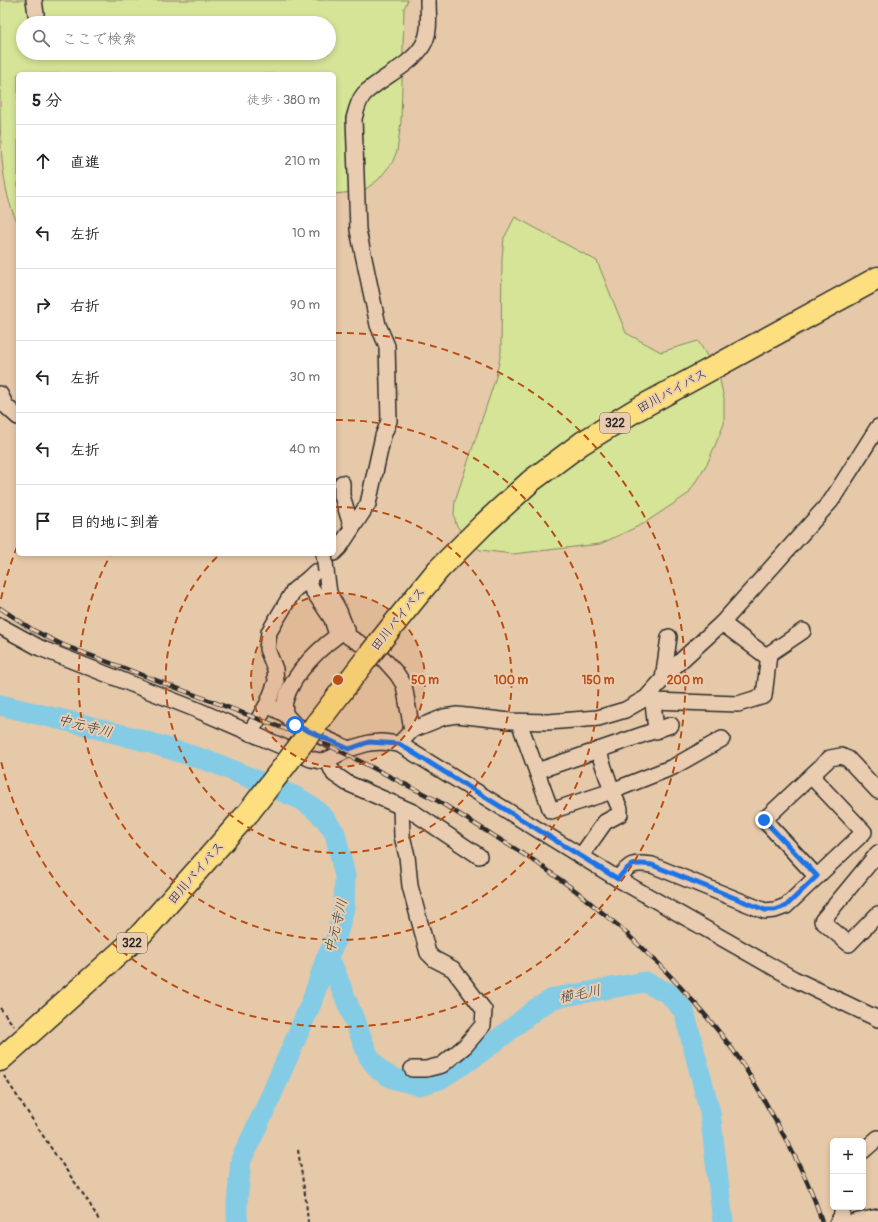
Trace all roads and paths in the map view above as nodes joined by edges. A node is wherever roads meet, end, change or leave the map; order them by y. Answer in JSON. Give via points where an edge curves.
{"nodes":[{"id":1,"x":428,"y":0,"type":"edge"},
{"id":2,"x":878,"y":278,"type":"edge"},
{"id":3,"x":0,"y":394,"type":"edge"},
{"id":4,"x":16,"y":415,"type":"edge"},
{"id":5,"x":878,"y":427,"type":"edge"},
{"id":6,"x":342,"y":483,"type":"dead end"},
{"id":7,"x":352,"y":528,"type":"junction"},
{"id":8,"x":336,"y":552,"type":"edge"},
{"id":9,"x":324,"y":556,"type":"edge"},
{"id":10,"x":332,"y":556,"type":"edge"},
{"id":11,"x":309,"y":578,"type":"junction"},
{"id":12,"x":722,"y":623,"type":"junction"},
{"id":13,"x":0,"y":626,"type":"edge"},
{"id":14,"x":803,"y":631,"type":"dead end"},
{"id":15,"x":342,"y":632,"type":"junction"},
{"id":16,"x":669,"y":637,"type":"dead end"},
{"id":17,"x":769,"y":654,"type":"junction"},
{"id":18,"x":663,"y":679,"type":"junction"},
{"id":19,"x":653,"y":697,"type":"junction"},
{"id":20,"x":267,"y":705,"type":"junction"},
{"id":21,"x":285,"y":714,"type":"junction"},
{"id":22,"x":519,"y":722,"type":"junction"},
{"id":23,"x":671,"y":725,"type":"dead end"},
{"id":24,"x":412,"y":730,"type":"junction"},
{"id":25,"x":656,"y":731,"type":"junction"},
{"id":26,"x":250,"y":732,"type":"junction"},
{"id":27,"x":722,"y":739,"type":"dead end"},
{"id":28,"x":399,"y":744,"type":"junction"},
{"id":29,"x":349,"y":749,"type":"junction"},
{"id":30,"x":598,"y":750,"type":"junction"},
{"id":31,"x":327,"y":760,"type":"junction"},
{"id":32,"x":537,"y":771,"type":"junction"},
{"id":33,"x":811,"y":776,"type":"junction"},
{"id":34,"x":612,"y":791,"type":"junction"},
{"id":35,"x":878,"y":791,"type":"edge"},
{"id":36,"x":400,"y":807,"type":"junction"},
{"id":37,"x":551,"y":811,"type":"junction"},
{"id":38,"x":554,"y":840,"type":"junction"},
{"id":39,"x":878,"y":853,"type":"edge"},
{"id":40,"x":479,"y":856,"type":"dead end"},
{"id":41,"x":581,"y":856,"type":"junction"},
{"id":42,"x":817,"y":876,"type":"junction"},
{"id":43,"x":618,"y":879,"type":"junction"},
{"id":44,"x":878,"y":914,"type":"edge"},
{"id":45,"x":0,"y":1008,"type":"edge"},
{"id":46,"x":878,"y":1019,"type":"edge"},
{"id":47,"x":25,"y":1038,"type":"junction"},
{"id":48,"x":0,"y":1060,"type":"edge"},
{"id":49,"x":412,"y":1069,"type":"dead end"},
{"id":50,"x":0,"y":1070,"type":"edge"},
{"id":51,"x":878,"y":1138,"type":"edge"},
{"id":52,"x":866,"y":1148,"type":"edge"},
{"id":53,"x":298,"y":1150,"type":"dead end"},
{"id":54,"x":878,"y":1217,"type":"edge"},
{"id":55,"x":846,"y":1218,"type":"edge"},
{"id":56,"x":100,"y":1222,"type":"edge"},
{"id":57,"x":308,"y":1222,"type":"edge"}],
"edges":[{"from":1,"to":7,"type":"street","via":[[428,31],[423,46],[413,57],[364,94],[357,105],[354,120],[358,230],[378,325],[387,346],[389,421],[383,436],[368,504]]},
{"from":2,"to":47,"type":"highway","name":"田川バイパス","number":"322","bridge":true,"via":[[636,410],[582,443],[531,481],[438,570],[249,812],[142,933]]},
{"from":3,"to":4,"type":"street","via":[[6,406]]},
{"from":5,"to":12,"type":"street","via":[[831,501]]},
{"from":6,"to":7,"type":"street","via":[[342,496]]},
{"from":7,"to":8,"type":"street"},
{"from":9,"to":15,"type":"street","bridge":true,"via":[[329,593],[339,611]]},
{"from":10,"to":11,"type":"street"},
{"from":11,"to":15,"type":"street","via":[[310,586]]},
{"from":11,"to":20,"type":"street","via":[[294,590],[270,632],[267,649],[275,669],[276,682]]},
{"from":12,"to":17,"type":"street","via":[[766,656]]},
{"from":12,"to":18,"type":"street"},
{"from":13,"to":26,"type":"street","via":[[40,648]]},
{"from":14,"to":17,"type":"street"},
{"from":15,"to":21,"type":"street","via":[[329,640],[309,660],[293,683],[285,702]]},
{"from":15,"to":24,"type":"street","via":[[380,655],[397,674],[404,685]]},
{"from":16,"to":18,"type":"street"},
{"from":17,"to":19,"type":"street","via":[[764,696],[738,704]]},
{"from":18,"to":19,"type":"street"},
{"from":19,"to":22,"type":"street","via":[[646,698],[625,710],[598,718]]},
{"from":19,"to":25,"type":"street"},
{"from":20,"to":21,"type":"street"},
{"from":20,"to":26,"type":"street"},
{"from":21,"to":29,"type":"street","via":[[295,725]]},
{"from":22,"to":24,"type":"street","via":[[457,715],[444,717]]},
{"from":22,"to":32,"type":"street"},
{"from":23,"to":25,"type":"street"},
{"from":24,"to":28,"type":"street"},
{"from":25,"to":30,"type":"street"},
{"from":26,"to":31,"type":"street","via":[[311,759]]},
{"from":27,"to":34,"type":"street","via":[[673,767]]},
{"from":28,"to":29,"type":"street","via":[[369,742]]},
{"from":28,"to":38,"type":"street"},
{"from":29,"to":31,"type":"street"},
{"from":30,"to":32,"type":"street"},
{"from":30,"to":34,"type":"street"},
{"from":31,"to":36,"type":"street","via":[[334,774],[346,782]]},
{"from":32,"to":37,"type":"street"},
{"from":33,"to":35,"type":"street","via":[[830,758],[842,756],[848,759]]},
{"from":33,"to":42,"type":"street","via":[[864,832]]},
{"from":33,"to":42,"type":"street","via":[[764,820]]},
{"from":34,"to":37,"type":"street"},
{"from":34,"to":41,"type":"street","via":[[620,814],[605,822]]},
{"from":36,"to":40,"type":"street","via":[[413,812]]},
{"from":36,"to":49,"type":"street","via":[[410,886],[428,953],[453,969],[484,1010],[483,1025],[465,1046],[442,1065]]},
{"from":37,"to":38,"type":"street","via":[[548,820]]},
{"from":38,"to":41,"type":"street"},
{"from":39,"to":44,"type":"street","via":[[822,921],[849,944]]},
{"from":41,"to":43,"type":"street"},
{"from":42,"to":43,"type":"street","via":[[786,906],[775,910],[765,910],[652,865],[633,864]]},
{"from":43,"to":46,"type":"street","via":[[794,979]]},
{"from":45,"to":47,"type":"path"},
{"from":47,"to":48,"type":"highway","name":"田川バイパス","number":"322"},
{"from":50,"to":56,"type":"path"},
{"from":51,"to":52,"type":"street"},
{"from":53,"to":57,"type":"path"},
{"from":54,"to":55,"type":"street"}]}
